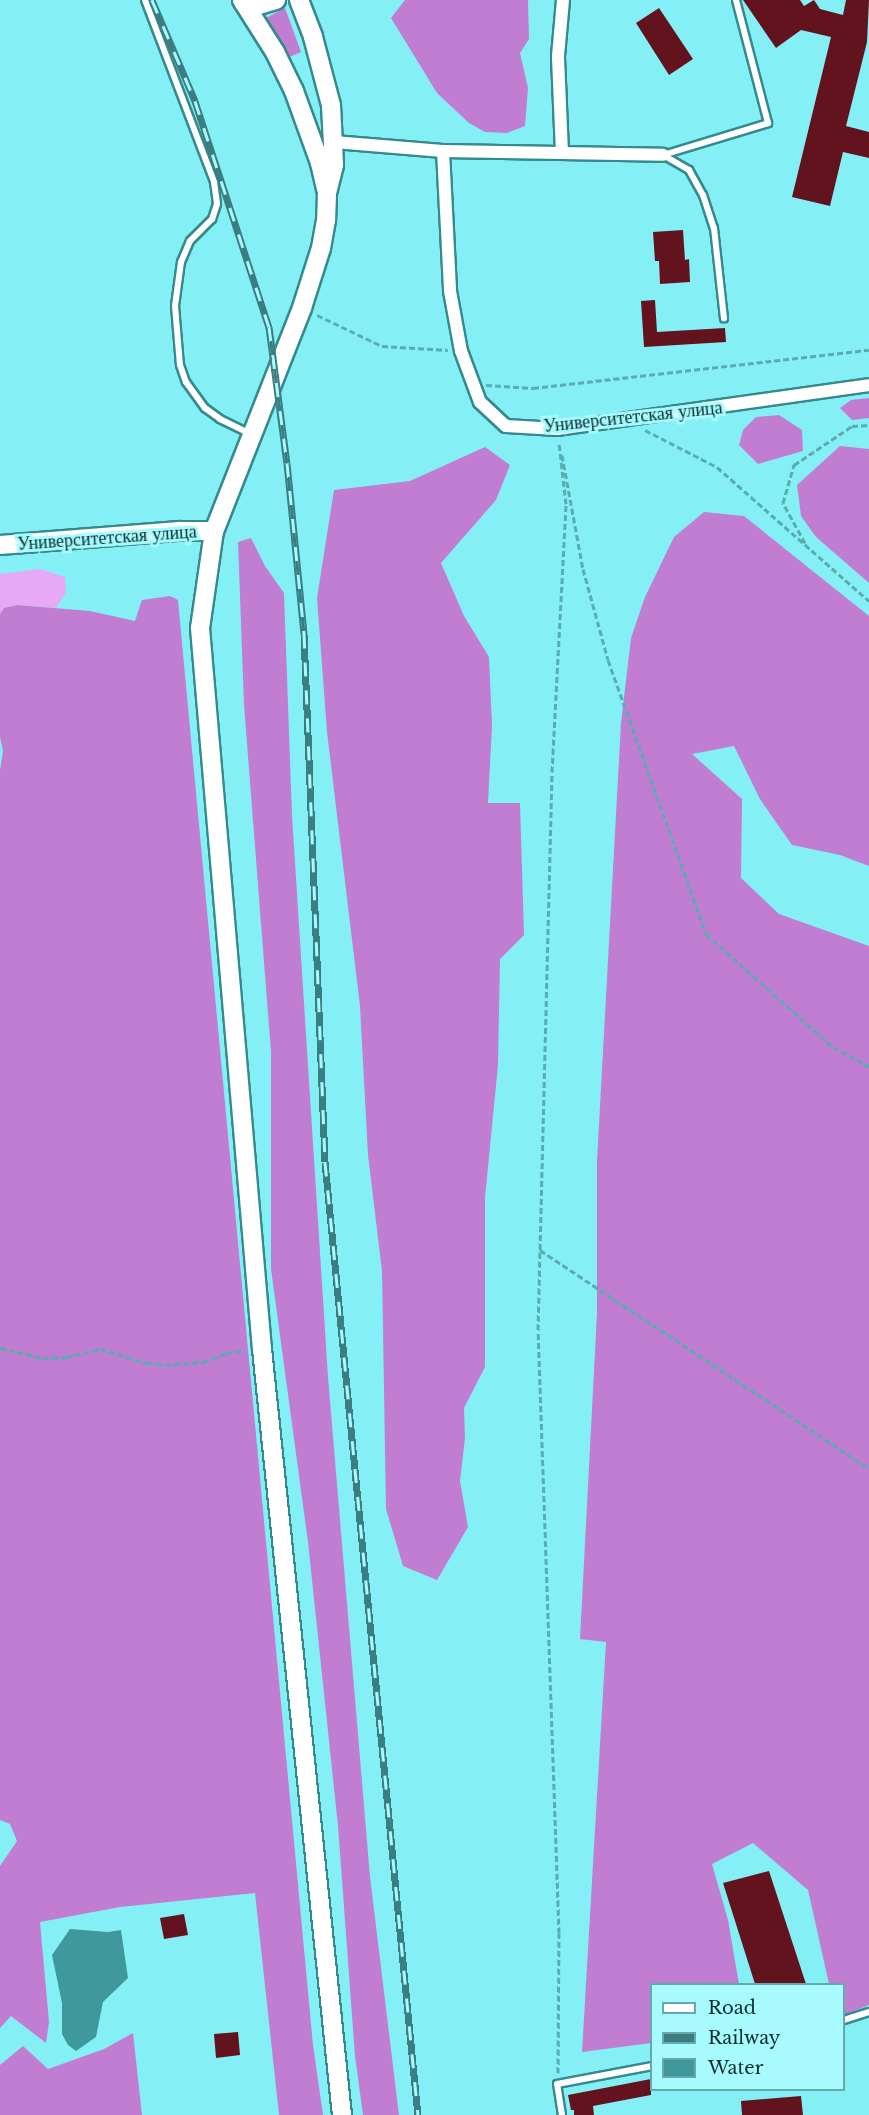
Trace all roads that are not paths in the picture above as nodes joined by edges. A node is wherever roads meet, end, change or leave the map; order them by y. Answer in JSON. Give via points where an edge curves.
{"nodes":[{"id":1,"x":145,"y":0,"type":"edge"},
{"id":2,"x":276,"y":0,"type":"edge"},
{"id":3,"x":299,"y":0,"type":"edge"},
{"id":4,"x":563,"y":0,"type":"edge"},
{"id":5,"x":736,"y":0,"type":"edge"},
{"id":6,"x":242,"y":1,"type":"edge"},
{"id":7,"x":334,"y":142,"type":"junction"},
{"id":8,"x":443,"y":151,"type":"junction"},
{"id":9,"x":562,"y":153,"type":"junction"},
{"id":10,"x":663,"y":155,"type":"junction"},
{"id":11,"x":327,"y":194,"type":"junction"},
{"id":12,"x":724,"y":318,"type":"dead end"},
{"id":13,"x":869,"y":385,"type":"edge"},
{"id":14,"x":253,"y":434,"type":"junction"},
{"id":15,"x":214,"y":531,"type":"junction"},
{"id":16,"x":0,"y":545,"type":"edge"},
{"id":17,"x":869,"y":2012,"type":"edge"},
{"id":18,"x":845,"y":2019,"type":"edge"},
{"id":19,"x":650,"y":2066,"type":"edge"},
{"id":20,"x":342,"y":2115,"type":"edge"},
{"id":21,"x":562,"y":2115,"type":"edge"}],
"edges":[{"from":1,"to":14,"type":"lane","via":[[214,182],[217,204],[212,219],[190,241],[181,262],[175,306],[180,364],[186,382],[205,408]]},
{"from":2,"to":6,"type":"main road","via":[[256,6]]},
{"from":3,"to":7,"type":"main road","via":[[331,105]]},
{"from":4,"to":9,"type":"street","via":[[558,56]]},
{"from":5,"to":10,"type":"lane","via":[[768,123]]},
{"from":6,"to":11,"type":"main road","via":[[275,52],[294,91]]},
{"from":7,"to":8,"type":"street"},
{"from":7,"to":11,"type":"main road","via":[[334,165]]},
{"from":8,"to":9,"type":"street"},
{"from":8,"to":13,"type":"street","name":"Университетская улица","via":[[450,291],[461,351],[480,402],[506,426],[557,429]]},
{"from":9,"to":10,"type":"street"},
{"from":10,"to":12,"type":"lane","via":[[689,170],[704,195],[714,228]]},
{"from":11,"to":14,"type":"main road","via":[[321,248]]},
{"from":14,"to":15,"type":"main road"},
{"from":15,"to":16,"type":"main road","name":"Университетская улица"},
{"from":15,"to":20,"type":"main road","via":[[200,627],[262,1349]]},
{"from":17,"to":18,"type":"lane"},
{"from":19,"to":21,"type":"lane","via":[[558,2084]]}]}
